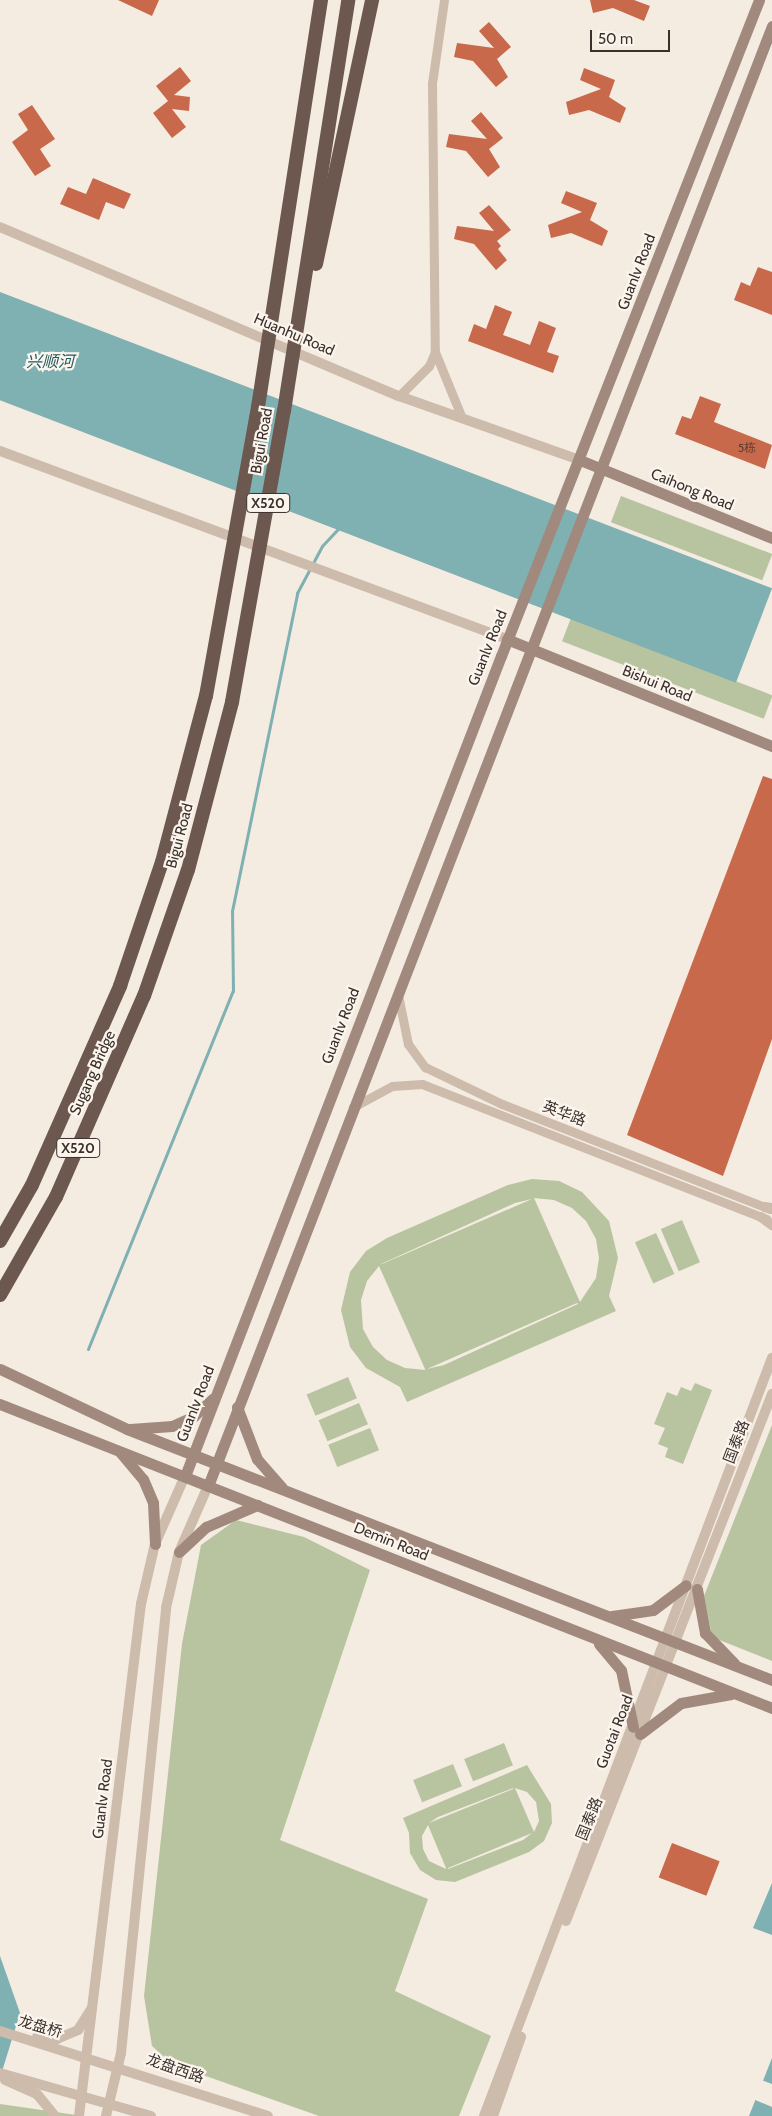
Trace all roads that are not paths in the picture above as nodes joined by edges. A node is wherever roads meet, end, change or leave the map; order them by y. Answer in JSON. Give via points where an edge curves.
{"nodes":[{"id":1,"x":321,"y":0,"type":"edge"},
{"id":2,"x":348,"y":0,"type":"edge"},
{"id":3,"x":372,"y":0,"type":"edge"},
{"id":4,"x":444,"y":0,"type":"edge"},
{"id":5,"x":760,"y":0,"type":"edge"},
{"id":6,"x":772,"y":26,"type":"edge"},
{"id":7,"x":0,"y":227,"type":"edge"},
{"id":8,"x":435,"y":352,"type":"junction"},
{"id":9,"x":399,"y":396,"type":"junction"},
{"id":10,"x":462,"y":418,"type":"junction"},
{"id":11,"x":280,"y":436,"type":"junction"},
{"id":12,"x":0,"y":451,"type":"edge"},
{"id":13,"x":580,"y":460,"type":"junction"},
{"id":14,"x":601,"y":468,"type":"junction"},
{"id":15,"x":772,"y":538,"type":"edge"},
{"id":16,"x":507,"y":640,"type":"junction"},
{"id":17,"x":530,"y":649,"type":"junction"},
{"id":18,"x":772,"y":746,"type":"edge"},
{"id":19,"x":120,"y":986,"type":"joint"},
{"id":20,"x":398,"y":992,"type":"junction"},
{"id":21,"x":144,"y":996,"type":"joint"},
{"id":22,"x":353,"y":1108,"type":"junction"},
{"id":23,"x":770,"y":1208,"type":"edge"},
{"id":24,"x":761,"y":1217,"type":"junction"},
{"id":25,"x":772,"y":1220,"type":"edge"},
{"id":26,"x":772,"y":1225,"type":"edge"},
{"id":27,"x":0,"y":1241,"type":"edge"},
{"id":28,"x":0,"y":1295,"type":"edge"},
{"id":29,"x":772,"y":1358,"type":"edge"},
{"id":30,"x":0,"y":1369,"type":"edge"},
{"id":31,"x":772,"y":1394,"type":"edge"},
{"id":32,"x":214,"y":1398,"type":"junction"},
{"id":33,"x":0,"y":1404,"type":"edge"},
{"id":34,"x":237,"y":1407,"type":"junction"},
{"id":35,"x":127,"y":1429,"type":"junction"},
{"id":36,"x":118,"y":1451,"type":"junction"},
{"id":37,"x":192,"y":1455,"type":"junction"},
{"id":38,"x":216,"y":1464,"type":"junction"},
{"id":39,"x":184,"y":1476,"type":"junction"},
{"id":40,"x":208,"y":1486,"type":"junction"},
{"id":41,"x":283,"y":1490,"type":"junction"},
{"id":42,"x":257,"y":1505,"type":"junction"},
{"id":43,"x":155,"y":1544,"type":"junction"},
{"id":44,"x":179,"y":1552,"type":"junction"},
{"id":45,"x":691,"y":1587,"type":"junction"},
{"id":46,"x":608,"y":1617,"type":"junction"},
{"id":47,"x":591,"y":1638,"type":"junction"},
{"id":48,"x":672,"y":1642,"type":"junction"},
{"id":49,"x":662,"y":1665,"type":"junction"},
{"id":50,"x":738,"y":1668,"type":"junction"},
{"id":51,"x":772,"y":1680,"type":"edge"},
{"id":52,"x":735,"y":1693,"type":"junction"},
{"id":53,"x":772,"y":1708,"type":"edge"},
{"id":54,"x":636,"y":1731,"type":"junction"},
{"id":55,"x":93,"y":2006,"type":"junction"},
{"id":56,"x":2,"y":2032,"type":"edge"},
{"id":57,"x":71,"y":2052,"type":"joint"},
{"id":58,"x":87,"y":2057,"type":"junction"},
{"id":59,"x":118,"y":2066,"type":"junction"},
{"id":60,"x":0,"y":2073,"type":"edge"},
{"id":61,"x":0,"y":2077,"type":"edge"},
{"id":62,"x":82,"y":2096,"type":"junction"},
{"id":63,"x":109,"y":2103,"type":"junction"},
{"id":64,"x":54,"y":2116,"type":"edge"},
{"id":65,"x":79,"y":2116,"type":"edge"},
{"id":66,"x":106,"y":2116,"type":"edge"},
{"id":67,"x":151,"y":2116,"type":"edge"},
{"id":68,"x":268,"y":2116,"type":"edge"},
{"id":69,"x":484,"y":2116,"type":"edge"},
{"id":70,"x":493,"y":2116,"type":"edge"}],
"edges":[{"from":1,"to":19,"type":"highway","name":"Bigui Road","number":"X520","bridge":true,"via":[[258,406],[206,696],[162,862]]},
{"from":2,"to":11,"type":"highway","name":"Bigui Road","number":"X520","bridge":true},
{"from":3,"to":11,"type":"highway","bridge":true},
{"from":4,"to":8,"type":"street","via":[[432,83]]},
{"from":5,"to":13,"type":"main road","name":"Guanlv Road"},
{"from":6,"to":14,"type":"main road"},
{"from":7,"to":9,"type":"street","name":"Huanhu Road"},
{"from":8,"to":9,"type":"street","via":[[429,366]]},
{"from":8,"to":10,"type":"street"},
{"from":9,"to":10,"type":"street","name":"Huanhu Road"},
{"from":10,"to":13,"type":"street","name":"Huanhu Road"},
{"from":11,"to":21,"type":"highway","name":"Bigui Road","number":"X520","bridge":true,"via":[[232,702],[188,870]]},
{"from":12,"to":16,"type":"street"},
{"from":13,"to":14,"type":"main road","name":"Caihong Road"},
{"from":13,"to":16,"type":"main road","name":"Guanlv Road"},
{"from":14,"to":15,"type":"main road","name":"Caihong Road"},
{"from":14,"to":17,"type":"main road"},
{"from":16,"to":17,"type":"main road","name":"Bishui Road"},
{"from":16,"to":32,"type":"main road","name":"Guanlv Road"},
{"from":17,"to":18,"type":"main road","name":"Bishui Road"},
{"from":17,"to":20,"type":"main road"},
{"from":19,"to":27,"type":"highway","name":"Sugang Bridge","number":"X520","via":[[32,1185]]},
{"from":20,"to":22,"type":"main road"},
{"from":20,"to":23,"type":"street","name":"英华路","via":[[402,1030],[415,1057],[425,1067],[502,1104]]},
{"from":21,"to":28,"type":"highway","name":"Sugang Bridge","number":"X520","via":[[56,1197]]},
{"from":22,"to":24,"type":"street","name":"英华路","via":[[392,1086],[422,1084]]},
{"from":22,"to":34,"type":"main road"},
{"from":24,"to":25,"type":"street","name":"英华路"},
{"from":24,"to":26,"type":"street"},
{"from":29,"to":45,"type":"street"},
{"from":30,"to":35,"type":"main road"},
{"from":31,"to":45,"type":"street","name":"国泰路"},
{"from":32,"to":35,"type":"main road","via":[[194,1416],[172,1426]]},
{"from":32,"to":37,"type":"main road","name":"Guanlv Road"},
{"from":33,"to":36,"type":"main road","name":"Demin Road"},
{"from":34,"to":38,"type":"main road"},
{"from":34,"to":41,"type":"main road","via":[[257,1459]]},
{"from":35,"to":37,"type":"main road"},
{"from":36,"to":39,"type":"main road","name":"Demin Road"},
{"from":36,"to":43,"type":"main road","via":[[143,1479],[153,1503]]},
{"from":37,"to":38,"type":"main road"},
{"from":37,"to":39,"type":"main road","name":"Guanlv Road"},
{"from":38,"to":40,"type":"main road"},
{"from":38,"to":41,"type":"main road"},
{"from":39,"to":40,"type":"main road","name":"Demin Road"},
{"from":39,"to":43,"type":"street","name":"Guanlv Road"},
{"from":40,"to":42,"type":"main road","name":"Demin Road"},
{"from":40,"to":44,"type":"street"},
{"from":41,"to":46,"type":"main road"},
{"from":42,"to":44,"type":"main road","via":[[206,1527]]},
{"from":42,"to":47,"type":"main road","name":"Demin Road"},
{"from":43,"to":55,"type":"street","name":"Guanlv Road","via":[[141,1604]]},
{"from":44,"to":59,"type":"street","via":[[166,1608]]},
{"from":45,"to":46,"type":"main road","via":[[653,1610]]},
{"from":45,"to":48,"type":"street","name":"国泰路"},
{"from":45,"to":50,"type":"main road","via":[[705,1633]]},
{"from":46,"to":48,"type":"main road"},
{"from":47,"to":49,"type":"main road","name":"Demin Road"},
{"from":47,"to":54,"type":"main road","via":[[608,1651],[621,1670]]},
{"from":48,"to":49,"type":"street","name":"Guotai Road"},
{"from":48,"to":50,"type":"main road"},
{"from":49,"to":52,"type":"main road","name":"Demin Road"},
{"from":49,"to":54,"type":"street","name":"Guotai Road"},
{"from":50,"to":51,"type":"main road"},
{"from":52,"to":53,"type":"main road","name":"Demin Road"},
{"from":52,"to":54,"type":"main road","via":[[681,1703]]},
{"from":54,"to":69,"type":"street","name":"Guotai Road"},
{"from":54,"to":70,"type":"street","name":"国泰路"},
{"from":55,"to":56,"type":"street","via":[[78,2030],[58,2040]]},
{"from":55,"to":58,"type":"street","name":"Guanlv Road"},
{"from":56,"to":57,"type":"street","name":"龙盘桥"},
{"from":57,"to":58,"type":"street","name":"龙盘西路"},
{"from":58,"to":59,"type":"street","name":"龙盘西路"},
{"from":58,"to":62,"type":"street","name":"Guanlv Road"},
{"from":59,"to":63,"type":"street"},
{"from":59,"to":68,"type":"street","name":"龙盘西路"},
{"from":60,"to":62,"type":"street"},
{"from":61,"to":64,"type":"street","via":[[37,2094]]},
{"from":62,"to":63,"type":"street"},
{"from":62,"to":65,"type":"street","name":"Guanlv Road"},
{"from":63,"to":66,"type":"street"},
{"from":63,"to":67,"type":"street"}]}
